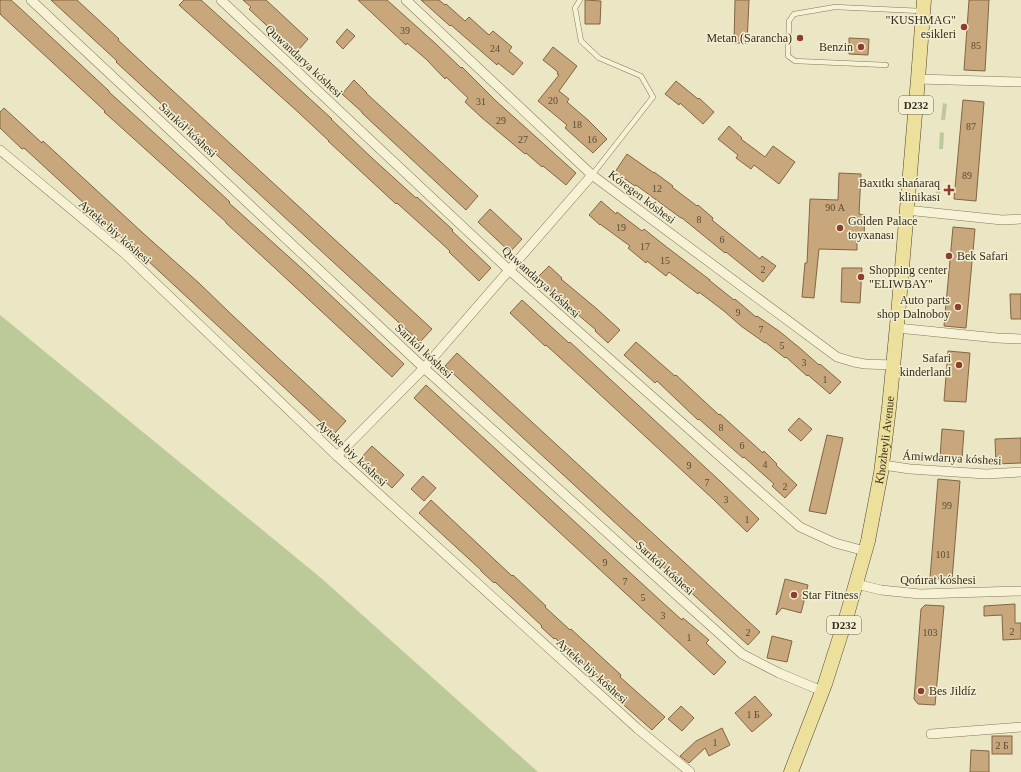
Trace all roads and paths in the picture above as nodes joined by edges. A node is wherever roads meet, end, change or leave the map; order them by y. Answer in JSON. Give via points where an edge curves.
{"nodes":[{"id":1,"x":31,"y":0,"type":"edge"},
{"id":2,"x":221,"y":0,"type":"edge"},
{"id":3,"x":406,"y":0,"type":"edge"},
{"id":4,"x":580,"y":0,"type":"edge"},
{"id":5,"x":923,"y":6,"type":"edge"},
{"id":6,"x":886,"y":65,"type":"dead end"},
{"id":7,"x":918,"y":79,"type":"junction"},
{"id":8,"x":1021,"y":82,"type":"edge"},
{"id":9,"x":0,"y":150,"type":"edge"},
{"id":10,"x":592,"y":175,"type":"junction"},
{"id":11,"x":906,"y":210,"type":"junction"},
{"id":12,"x":1021,"y":219,"type":"edge"},
{"id":13,"x":509,"y":270,"type":"junction"},
{"id":14,"x":897,"y":328,"type":"junction"},
{"id":15,"x":1021,"y":339,"type":"edge"},
{"id":16,"x":893,"y":365,"type":"junction"},
{"id":17,"x":424,"y":368,"type":"junction"},
{"id":18,"x":337,"y":456,"type":"junction"},
{"id":19,"x":882,"y":465,"type":"junction"},
{"id":20,"x":1021,"y":472,"type":"edge"},
{"id":21,"x":866,"y":551,"type":"junction"},
{"id":22,"x":856,"y":584,"type":"junction"},
{"id":23,"x":1021,"y":590,"type":"edge"},
{"id":24,"x":822,"y":691,"type":"junction"},
{"id":25,"x":1021,"y":727,"type":"edge"},
{"id":26,"x":931,"y":734,"type":"dead end"},
{"id":27,"x":690,"y":772,"type":"edge"},
{"id":28,"x":790,"y":772,"type":"edge"}],
"edges":[{"from":1,"to":17,"type":"street","name":"Sarıkól kóshesi"},
{"from":2,"to":13,"type":"street","name":"Quwandarya kóshesi"},
{"from":3,"to":10,"type":"street","name":"Kóregen kóshesi"},
{"from":4,"to":10,"type":"lane","via":[[575,8],[581,41],[599,58],[641,76],[653,97]]},
{"from":5,"to":6,"type":"lane","via":[[835,7],[794,14],[788,21],[788,56],[795,61]]},
{"from":5,"to":7,"type":"main road","name":"Khozheyli Avenue","number":"D232"},
{"from":7,"to":8,"type":"street"},
{"from":7,"to":11,"type":"main road","name":"Khozheyli Avenue","number":"D232"},
{"from":9,"to":18,"type":"street","name":"Ayteke biy kóshesi","via":[[124,253]]},
{"from":10,"to":13,"type":"street"},
{"from":10,"to":16,"type":"street","name":"Kóregen kóshesi","via":[[837,357],[865,364]]},
{"from":11,"to":12,"type":"street","via":[[1002,220]]},
{"from":11,"to":14,"type":"main road","name":"Khozheyli Avenue","number":"D232"},
{"from":13,"to":17,"type":"street"},
{"from":13,"to":21,"type":"street","name":"Quwandarya kóshesi","via":[[800,527],[835,543]]},
{"from":14,"to":15,"type":"street"},
{"from":14,"to":16,"type":"main road","name":"Khozheyli Avenue","number":"D232"},
{"from":16,"to":19,"type":"main road","name":"Khozheyli Avenue","number":"D232"},
{"from":17,"to":18,"type":"street"},
{"from":17,"to":24,"type":"street","name":"Sarıkól kóshesi","via":[[742,654]]},
{"from":18,"to":27,"type":"street","name":"Ayteke biy kóshesi","via":[[638,729]]},
{"from":19,"to":20,"type":"street","name":"Ámiwdarıya kóshesi","via":[[986,474]]},
{"from":19,"to":21,"type":"main road","name":"Khozheyli Avenue","number":"D232"},
{"from":21,"to":22,"type":"main road","name":"Khozheyli Avenue","number":"D232"},
{"from":22,"to":23,"type":"street","name":"Qońırat kóshesi","via":[[881,590],[920,594]]},
{"from":22,"to":24,"type":"main road","name":"Khozheyli Avenue","number":"D232"},
{"from":24,"to":28,"type":"main road","name":"Khozheyli Avenue","number":"D232"},
{"from":25,"to":26,"type":"street"}]}
